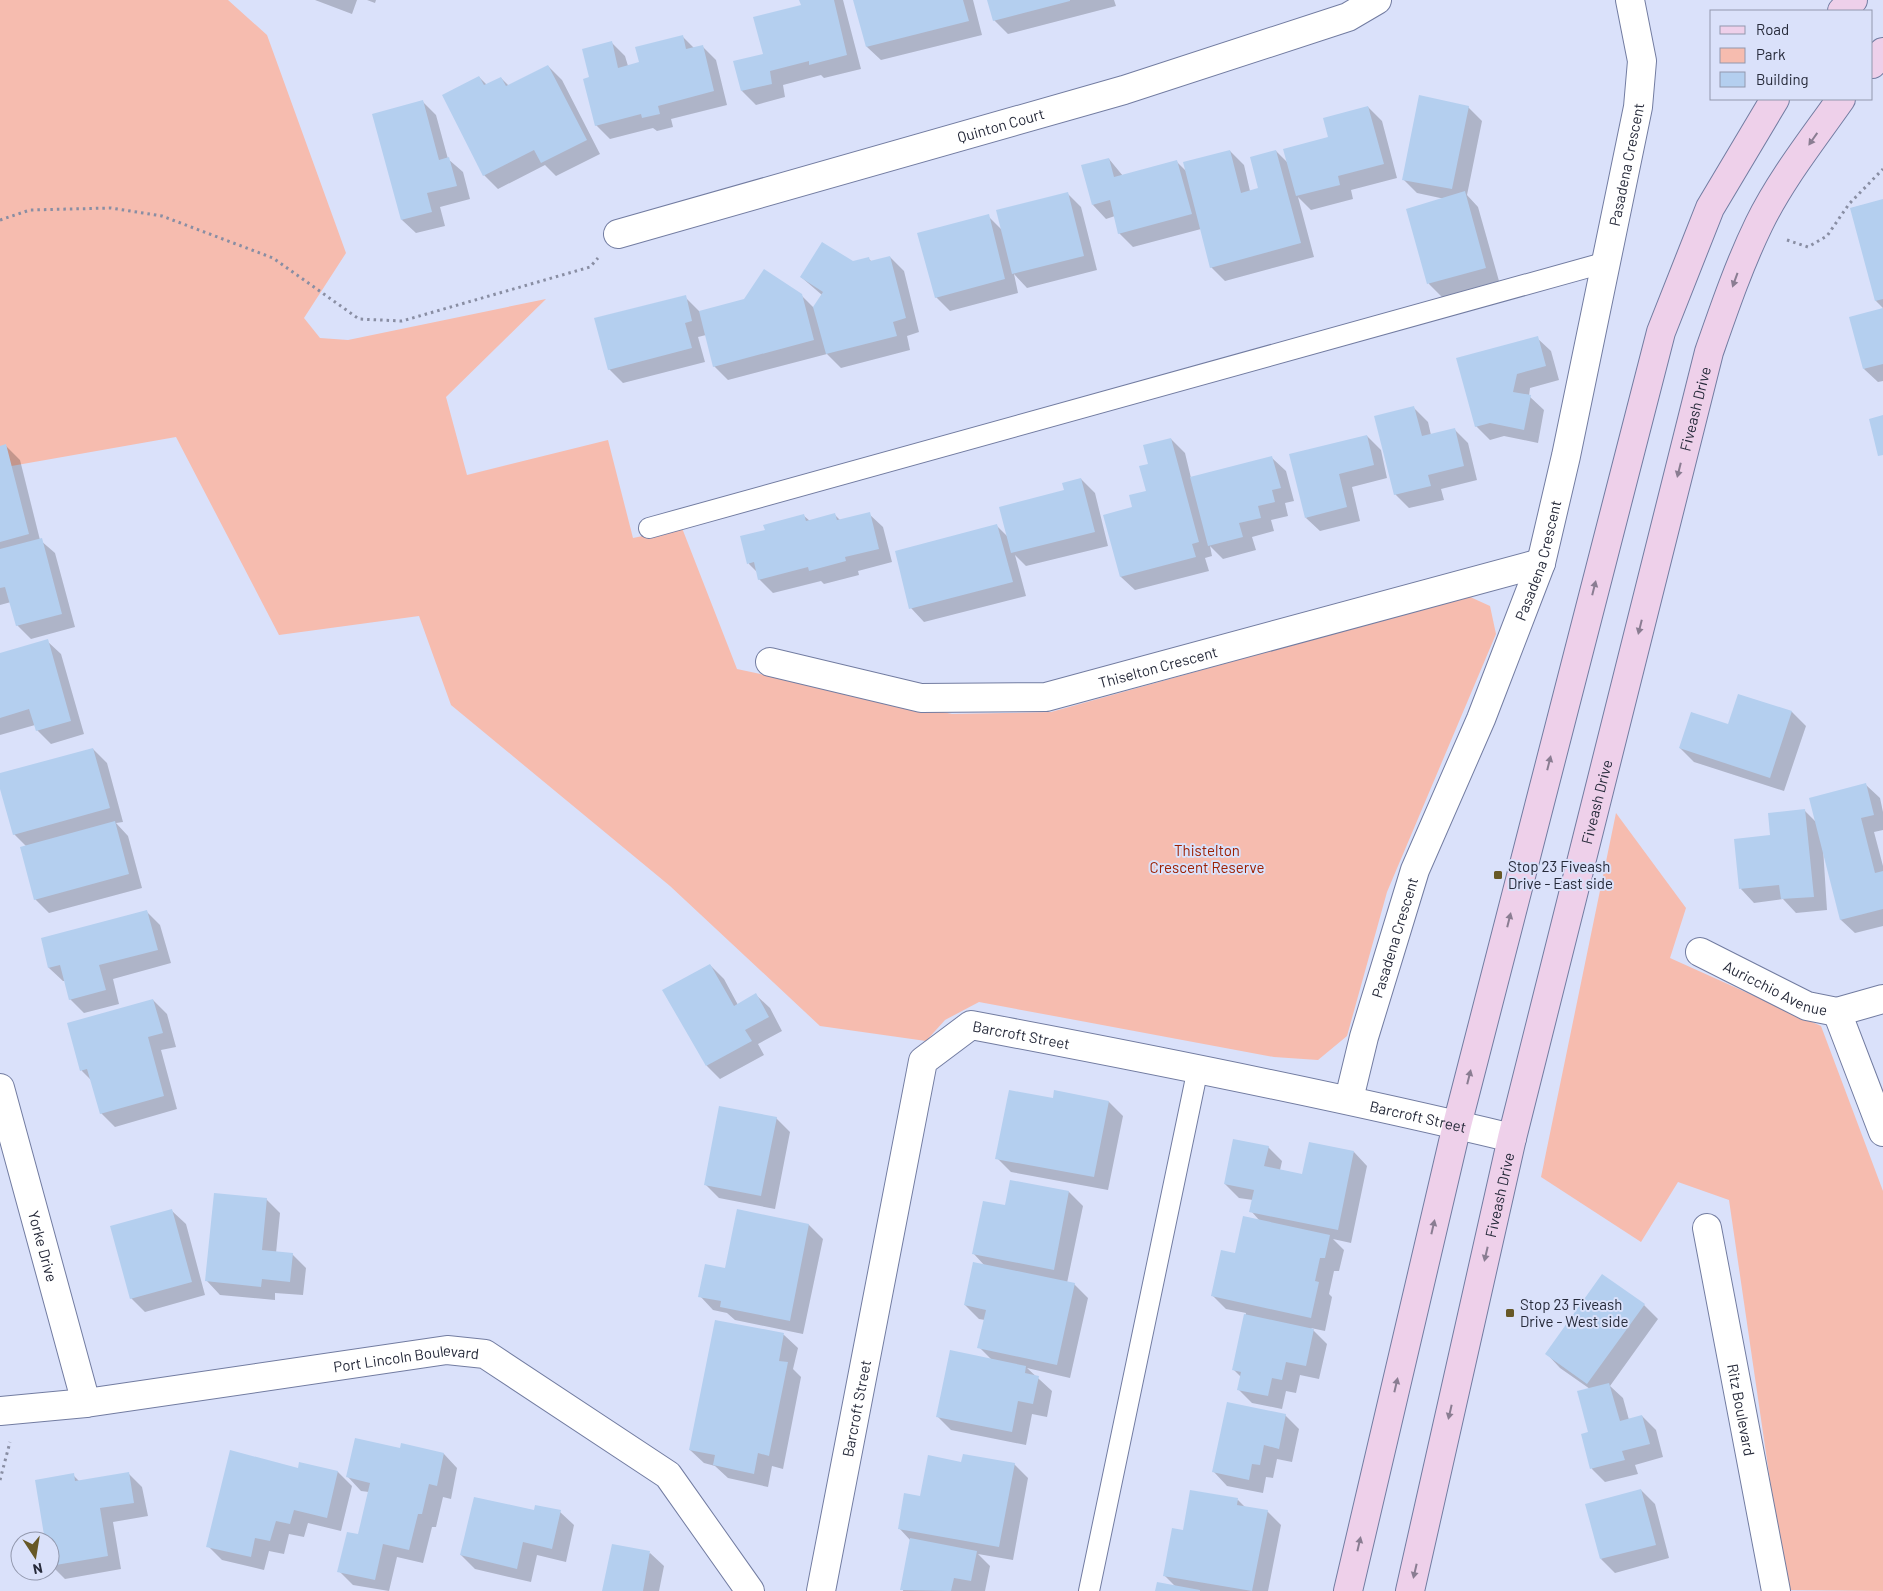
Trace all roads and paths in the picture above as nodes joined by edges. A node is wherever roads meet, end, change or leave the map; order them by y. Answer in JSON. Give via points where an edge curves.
{"nodes":[{"id":1,"x":1377,"y":0,"type":"edge"},
{"id":2,"x":1630,"y":0,"type":"edge"},
{"id":3,"x":1853,"y":0,"type":"edge"},
{"id":4,"x":1843,"y":10,"type":"edge"},
{"id":5,"x":1883,"y":52,"type":"edge"},
{"id":6,"x":1873,"y":63,"type":"edge"},
{"id":7,"x":1774,"y":100,"type":"edge"},
{"id":8,"x":1840,"y":100,"type":"edge"},
{"id":9,"x":1883,"y":169,"type":"edge"},
{"id":10,"x":0,"y":220,"type":"edge"},
{"id":11,"x":1760,"y":222,"type":"junction"},
{"id":12,"x":618,"y":234,"type":"joint"},
{"id":13,"x":1607,"y":262,"type":"junction"},
{"id":14,"x":649,"y":528,"type":"dead end"},
{"id":15,"x":1541,"y":562,"type":"junction"},
{"id":16,"x":770,"y":662,"type":"dead end"},
{"id":17,"x":1700,"y":952,"type":"dead end"},
{"id":18,"x":1883,"y":999,"type":"edge"},
{"id":19,"x":1837,"y":1012,"type":"junction"},
{"id":20,"x":1198,"y":1068,"type":"junction"},
{"id":21,"x":0,"y":1088,"type":"edge"},
{"id":22,"x":1348,"y":1100,"type":"junction"},
{"id":23,"x":1456,"y":1125,"type":"junction"},
{"id":24,"x":1883,"y":1132,"type":"edge"},
{"id":25,"x":1512,"y":1138,"type":"junction"},
{"id":26,"x":1707,"y":1228,"type":"dead end"},
{"id":27,"x":86,"y":1403,"type":"junction"},
{"id":28,"x":9,"y":1411,"type":"edge"},
{"id":29,"x":0,"y":1480,"type":"edge"},
{"id":30,"x":750,"y":1591,"type":"edge"},
{"id":31,"x":821,"y":1591,"type":"edge"},
{"id":32,"x":1089,"y":1591,"type":"edge"},
{"id":33,"x":1348,"y":1591,"type":"edge"},
{"id":34,"x":1410,"y":1591,"type":"edge"},
{"id":35,"x":1776,"y":1591,"type":"edge"}],
"edges":[{"from":1,"to":12,"type":"street","name":"Quinton Court","via":[[1348,17],[1124,90]]},
{"from":2,"to":13,"type":"street","name":"Pasadena Crescent","via":[[1642,61],[1638,107]]},
{"from":3,"to":4,"type":"main road"},
{"from":5,"to":6,"type":"main road"},
{"from":23,"to":7,"type":"main road","one_way":true,"via":[[1661,332],[1710,208]]},
{"from":8,"to":11,"type":"main road","name":"Fiveash Drive","one_way":true},
{"from":9,"to":11,"type":"path","via":[[1849,204],[1827,236],[1808,247],[1789,242]]},
{"from":10,"to":12,"type":"path","via":[[30,210],[111,208],[162,216],[273,258],[359,319],[402,321],[590,267]]},
{"from":11,"to":25,"type":"main road","name":"Fiveash Drive","one_way":true,"via":[[1709,352]]},
{"from":13,"to":14,"type":"lane"},
{"from":13,"to":15,"type":"street","name":"Pasadena Crescent"},
{"from":15,"to":16,"type":"street","name":"Thiselton Crescent","via":[[1046,697],[922,698]]},
{"from":15,"to":22,"type":"street","name":"Pasadena Crescent","via":[[1481,719],[1415,870]]},
{"from":17,"to":19,"type":"street","name":"Auricchio Avenue","via":[[1807,1006]]},
{"from":18,"to":19,"type":"street","name":"Auricchio Avenue"},
{"from":19,"to":24,"type":"street"},
{"from":20,"to":22,"type":"street","name":"Barcroft Street"},
{"from":20,"to":31,"type":"street","name":"Barcroft Street","via":[[971,1025],[923,1061]]},
{"from":20,"to":32,"type":"lane"},
{"from":21,"to":27,"type":"street","name":"Yorke Drive"},
{"from":22,"to":23,"type":"street","name":"Barcroft Street"},
{"from":23,"to":25,"type":"street","name":"Barcroft Street"},
{"from":33,"to":23,"type":"main road","one_way":true},
{"from":25,"to":34,"type":"main road","name":"Fiveash Drive","one_way":true},
{"from":26,"to":35,"type":"street","name":"Ritz Boulevard"},
{"from":27,"to":28,"type":"street","name":"Port Lincoln Boulevard"},
{"from":27,"to":30,"type":"street","name":"Port Lincoln Boulevard","via":[[447,1350],[485,1354],[668,1475]]},
{"from":28,"to":29,"type":"path"}]}
